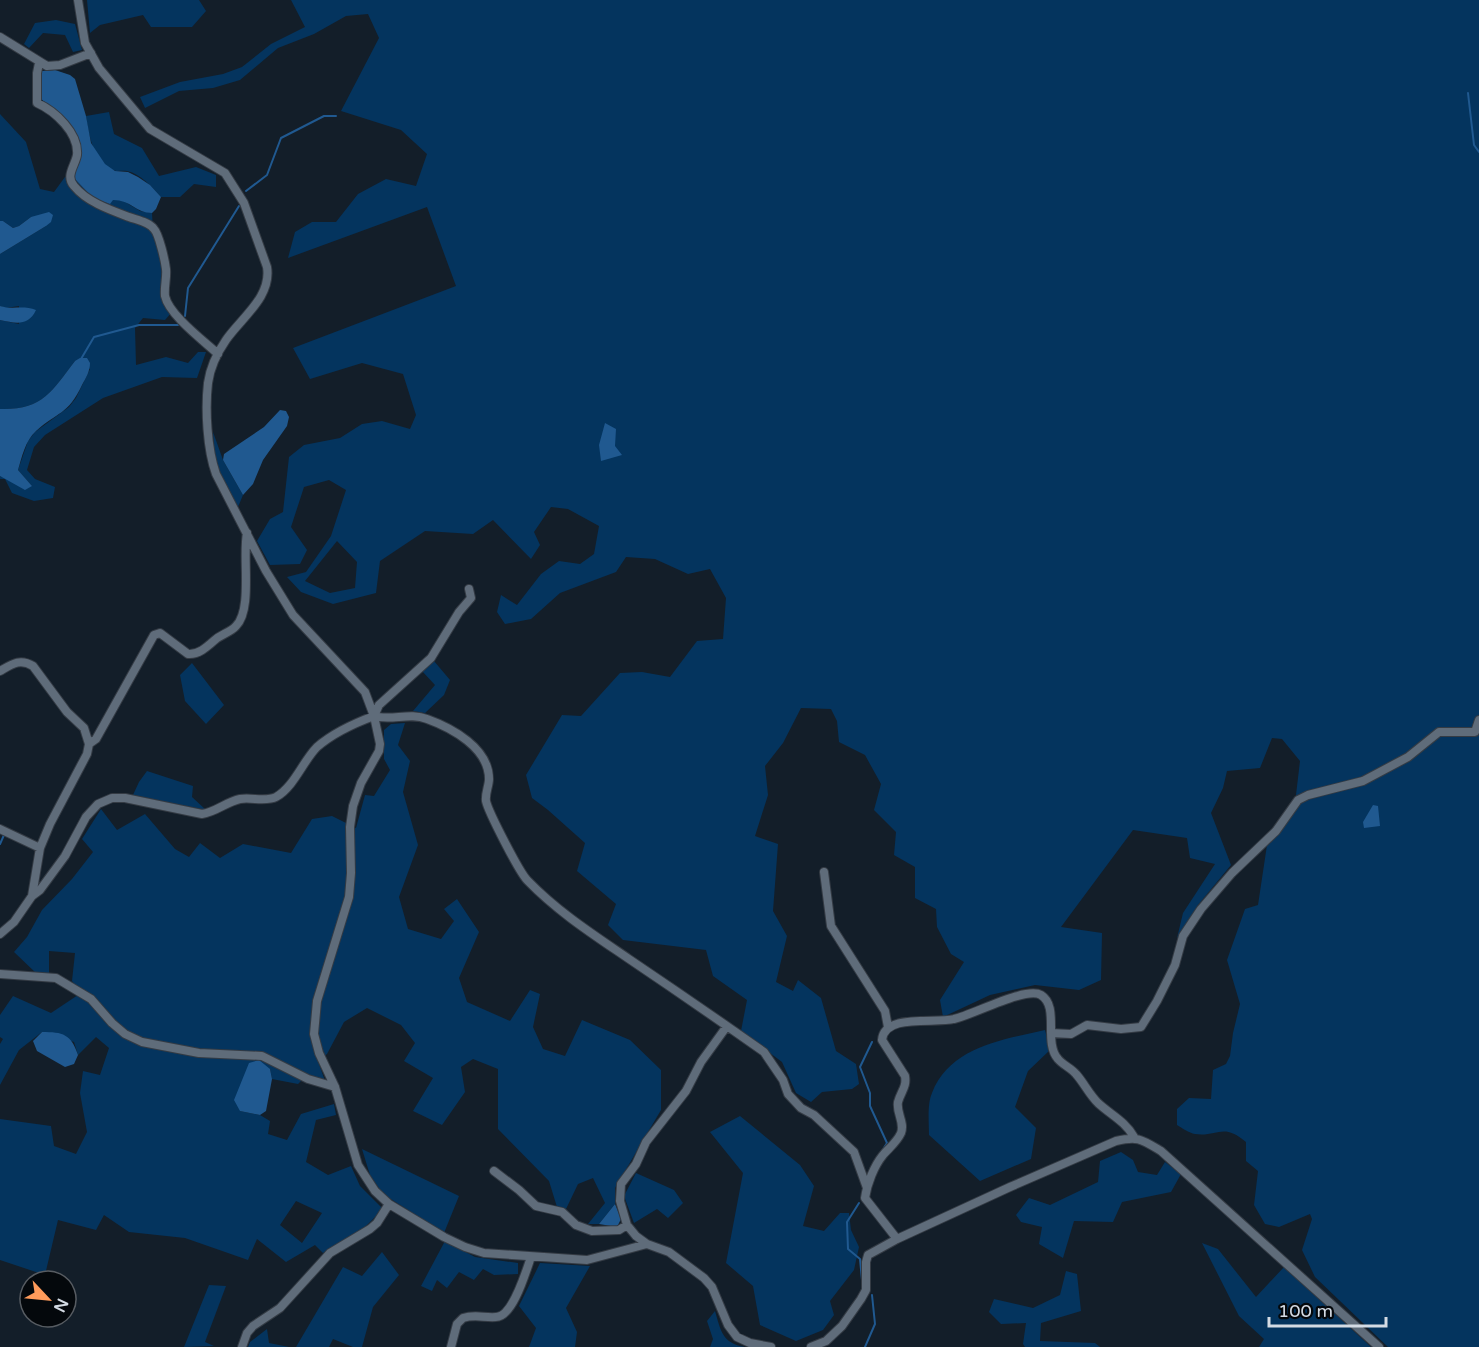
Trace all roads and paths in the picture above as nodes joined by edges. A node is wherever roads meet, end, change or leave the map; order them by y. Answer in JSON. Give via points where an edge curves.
{"nodes":[{"id":1,"x":78,"y":0,"type":"edge"},
{"id":2,"x":0,"y":38,"type":"edge"},
{"id":3,"x":91,"y":53,"type":"junction"},
{"id":4,"x":39,"y":63,"type":"junction"},
{"id":5,"x":218,"y":354,"type":"junction"},
{"id":6,"x":247,"y":533,"type":"junction"},
{"id":7,"x":469,"y":589,"type":"dead end"},
{"id":8,"x":0,"y":670,"type":"edge"},
{"id":9,"x":374,"y":716,"type":"junction"},
{"id":10,"x":1479,"y":720,"type":"edge"},
{"id":11,"x":89,"y":744,"type":"junction"},
{"id":12,"x":0,"y":829,"type":"edge"},
{"id":13,"x":40,"y":848,"type":"junction"},
{"id":14,"x":824,"y":872,"type":"dead end"},
{"id":15,"x":32,"y":896,"type":"junction"},
{"id":16,"x":0,"y":934,"type":"edge"},
{"id":17,"x":0,"y":974,"type":"edge"},
{"id":18,"x":727,"y":1026,"type":"junction"},
{"id":19,"x":888,"y":1027,"type":"junction"},
{"id":20,"x":1050,"y":1033,"type":"junction"},
{"id":21,"x":335,"y":1087,"type":"junction"},
{"id":22,"x":1134,"y":1137,"type":"junction"},
{"id":23,"x":494,"y":1172,"type":"dead end"},
{"id":24,"x":867,"y":1188,"type":"junction"},
{"id":25,"x":389,"y":1204,"type":"junction"},
{"id":26,"x":627,"y":1226,"type":"junction"},
{"id":27,"x":897,"y":1239,"type":"junction"},
{"id":28,"x":647,"y":1244,"type":"junction"},
{"id":29,"x":531,"y":1257,"type":"junction"},
{"id":30,"x":242,"y":1347,"type":"edge"},
{"id":31,"x":451,"y":1347,"type":"edge"},
{"id":32,"x":771,"y":1347,"type":"edge"},
{"id":33,"x":811,"y":1347,"type":"edge"},
{"id":34,"x":1379,"y":1347,"type":"edge"}],
"edges":[{"from":1,"to":3,"type":"street","via":[[85,43]]},
{"from":2,"to":4,"type":"street"},
{"from":3,"to":4,"type":"street","via":[[60,65]]},
{"from":3,"to":5,"type":"street","via":[[150,129],[225,173],[244,203],[268,275],[259,298]]},
{"from":4,"to":5,"type":"street","via":[[37,103],[58,116],[75,143],[77,155],[70,173],[73,185],[89,200],[154,228],[166,269],[165,297],[180,320]]},
{"from":5,"to":6,"type":"street","via":[[208,383],[210,459]]},
{"from":6,"to":9,"type":"street","via":[[293,615],[365,692]]},
{"from":6,"to":11,"type":"street","via":[[244,544],[248,579],[237,626],[193,654],[160,633],[154,635],[96,739]]},
{"from":7,"to":9,"type":"street","via":[[471,598],[431,658],[380,705]]},
{"from":8,"to":11,"type":"street","via":[[17,661],[33,666],[84,728]]},
{"from":9,"to":15,"type":"street","via":[[318,747],[276,797],[228,802],[214,812],[202,814],[125,798],[98,804],[86,817],[65,856]]},
{"from":9,"to":18,"type":"street","via":[[430,719],[476,747],[487,768],[488,811],[526,879],[562,913]]},
{"from":9,"to":21,"type":"street","via":[[379,751],[353,806],[348,897],[314,1018],[319,1053]]},
{"from":10,"to":20,"type":"street","via":[[1475,732],[1439,732],[1408,757],[1363,781],[1298,800],[1276,831],[1201,909],[1183,936],[1175,965],[1141,1028],[1087,1025],[1071,1034]]},
{"from":11,"to":13,"type":"street"},
{"from":12,"to":13,"type":"street"},
{"from":13,"to":15,"type":"street"},
{"from":14,"to":19,"type":"street","via":[[831,926],[885,1011]]},
{"from":15,"to":16,"type":"street"},
{"from":17,"to":21,"type":"street","via":[[56,978],[91,999],[112,1023],[142,1042],[199,1053],[262,1056],[308,1079]]},
{"from":18,"to":24,"type":"street","via":[[764,1053],[788,1094],[854,1152]]},
{"from":18,"to":26,"type":"street","via":[[621,1184],[620,1200]]},
{"from":19,"to":20,"type":"street","via":[[906,1021],[943,1022],[1035,993],[1047,1001]]},
{"from":19,"to":24,"type":"street","via":[[882,1040],[906,1082],[897,1108],[902,1124],[898,1138],[882,1157]]},
{"from":20,"to":22,"type":"street","via":[[1058,1059],[1076,1073],[1097,1102],[1128,1126]]},
{"from":21,"to":25,"type":"street","via":[[358,1165]]},
{"from":22,"to":27,"type":"street","via":[[1116,1141]]},
{"from":22,"to":34,"type":"street","via":[[1161,1151]]},
{"from":23,"to":26,"type":"street","via":[[536,1206],[562,1212],[576,1225],[592,1231]]},
{"from":24,"to":27,"type":"street","via":[[865,1198]]},
{"from":25,"to":29,"type":"street","via":[[465,1248]]},
{"from":25,"to":30,"type":"street","via":[[377,1223],[330,1253],[280,1308],[253,1326]]},
{"from":26,"to":28,"type":"street"},
{"from":27,"to":33,"type":"street","via":[[868,1256],[866,1290],[861,1299],[842,1326],[826,1341]]},
{"from":28,"to":29,"type":"street","via":[[587,1260]]},
{"from":28,"to":32,"type":"street","via":[[669,1252],[704,1278],[718,1296],[728,1325],[737,1337]]},
{"from":29,"to":31,"type":"street","via":[[506,1314],[498,1318],[463,1318],[457,1324]]}]}
